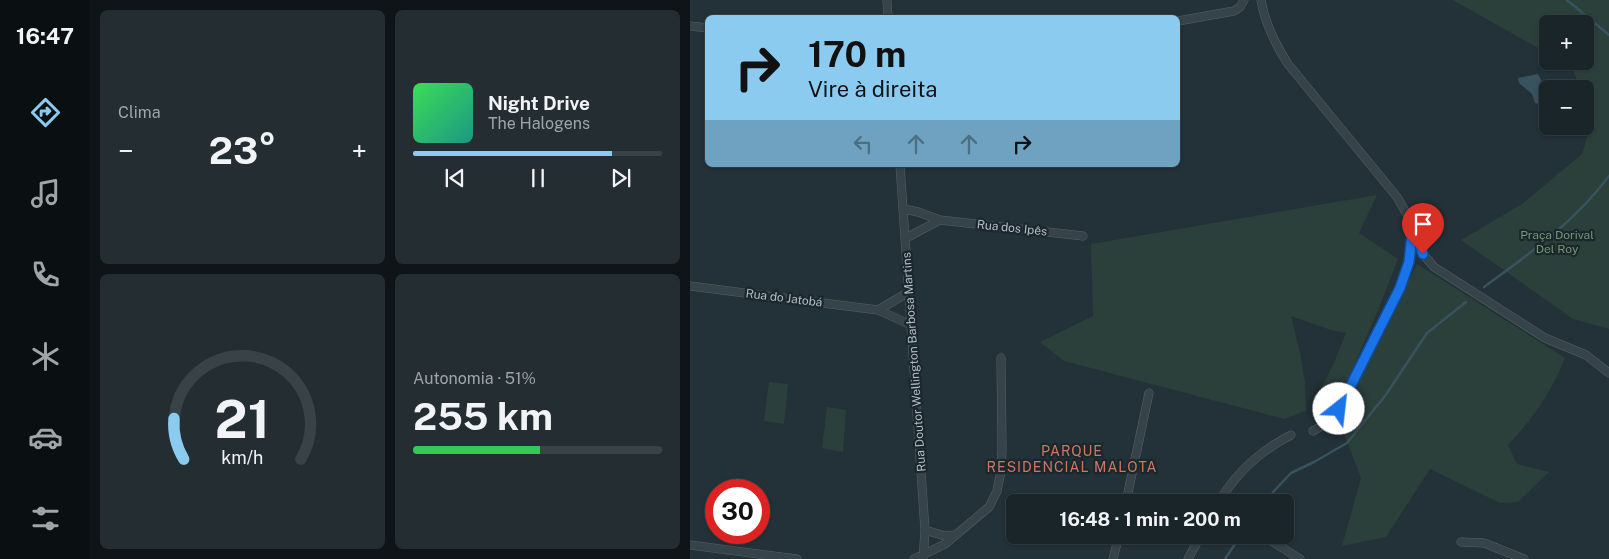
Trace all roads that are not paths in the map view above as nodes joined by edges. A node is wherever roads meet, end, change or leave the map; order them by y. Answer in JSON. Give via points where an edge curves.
{"nodes":[{"id":1,"x":887,"y":0,"type":"edge"},
{"id":2,"x":1244,"y":0,"type":"edge"},
{"id":3,"x":1262,"y":0,"type":"edge"},
{"id":4,"x":888,"y":15,"type":"edge"},
{"id":5,"x":1180,"y":21,"type":"edge"},
{"id":6,"x":690,"y":26,"type":"edge"},
{"id":7,"x":705,"y":28,"type":"edge"},
{"id":8,"x":900,"y":167,"type":"edge"},
{"id":9,"x":904,"y":209,"type":"junction"},
{"id":10,"x":940,"y":220,"type":"junction"},
{"id":11,"x":1413,"y":225,"type":"junction"},
{"id":12,"x":1083,"y":236,"type":"dead end"},
{"id":13,"x":906,"y":238,"type":"junction"},
{"id":14,"x":690,"y":286,"type":"edge"},
{"id":15,"x":909,"y":292,"type":"junction"},
{"id":16,"x":878,"y":310,"type":"junction"},
{"id":17,"x":911,"y":325,"type":"junction"},
{"id":18,"x":1002,"y":358,"type":"dead end"},
{"id":19,"x":1609,"y":373,"type":"edge"},
{"id":20,"x":1149,"y":393,"type":"dead end"},
{"id":21,"x":1313,"y":431,"type":"dead end"},
{"id":22,"x":1291,"y":435,"type":"dead end"},
{"id":23,"x":1128,"y":494,"type":"edge"},
{"id":24,"x":1224,"y":494,"type":"edge"},
{"id":25,"x":925,"y":530,"type":"junction"},
{"id":26,"x":955,"y":535,"type":"junction"},
{"id":27,"x":1461,"y":542,"type":"dead end"},
{"id":28,"x":1117,"y":544,"type":"edge"},
{"id":29,"x":1196,"y":544,"type":"edge"},
{"id":30,"x":1276,"y":544,"type":"edge"},
{"id":31,"x":690,"y":545,"type":"edge"},
{"id":32,"x":923,"y":557,"type":"edge"},
{"id":33,"x":798,"y":559,"type":"edge"},
{"id":34,"x":914,"y":559,"type":"edge"},
{"id":35,"x":1114,"y":559,"type":"edge"},
{"id":36,"x":1188,"y":559,"type":"edge"},
{"id":37,"x":1300,"y":559,"type":"edge"},
{"id":38,"x":1524,"y":559,"type":"edge"}],
"edges":[{"from":1,"to":4,"type":"street"},
{"from":2,"to":5,"type":"street","via":[[1234,11]]},
{"from":3,"to":11,"type":"street","via":[[1269,29],[1288,64],[1397,197]]},
{"from":6,"to":7,"type":"street"},
{"from":8,"to":9,"type":"street","name":"Rua Doutor Wellington Barbosa Martins"},
{"from":9,"to":10,"type":"street","name":"Rua dos Ipês"},
{"from":9,"to":13,"type":"street","name":"Rua Doutor Wellington Barbosa Martins"},
{"from":10,"to":12,"type":"street","name":"Rua dos Ipês"},
{"from":10,"to":13,"type":"street"},
{"from":11,"to":19,"type":"street","via":[[1423,254],[1434,268],[1545,338],[1586,355]]},
{"from":11,"to":21,"type":"street","via":[[1409,262],[1396,297],[1339,409],[1328,423]]},
{"from":13,"to":15,"type":"street","name":"Rua Doutor Wellington Barbosa Martins"},
{"from":14,"to":16,"type":"street","name":"Rua do Jatobá"},
{"from":15,"to":16,"type":"street"},
{"from":15,"to":17,"type":"street","name":"Rua Doutor Wellington Barbosa Martins"},
{"from":16,"to":17,"type":"street","name":"Rua do Jatobá"},
{"from":17,"to":25,"type":"street","name":"Rua Doutor Wellington Barbosa Martins"},
{"from":18,"to":26,"type":"street","via":[[1002,449],[997,491],[989,507]]},
{"from":20,"to":23,"type":"street"},
{"from":22,"to":24,"type":"street","via":[[1243,469]]},
{"from":25,"to":26,"type":"street","via":[[945,536]]},
{"from":25,"to":32,"type":"street","name":"Rua Doutor Wellington Barbosa Martins"},
{"from":26,"to":32,"type":"street"},
{"from":27,"to":38,"type":"street","via":[[1484,543]]},
{"from":28,"to":35,"type":"street"},
{"from":29,"to":36,"type":"street"},
{"from":30,"to":37,"type":"street"},
{"from":31,"to":33,"type":"street"},
{"from":32,"to":34,"type":"street"}]}
